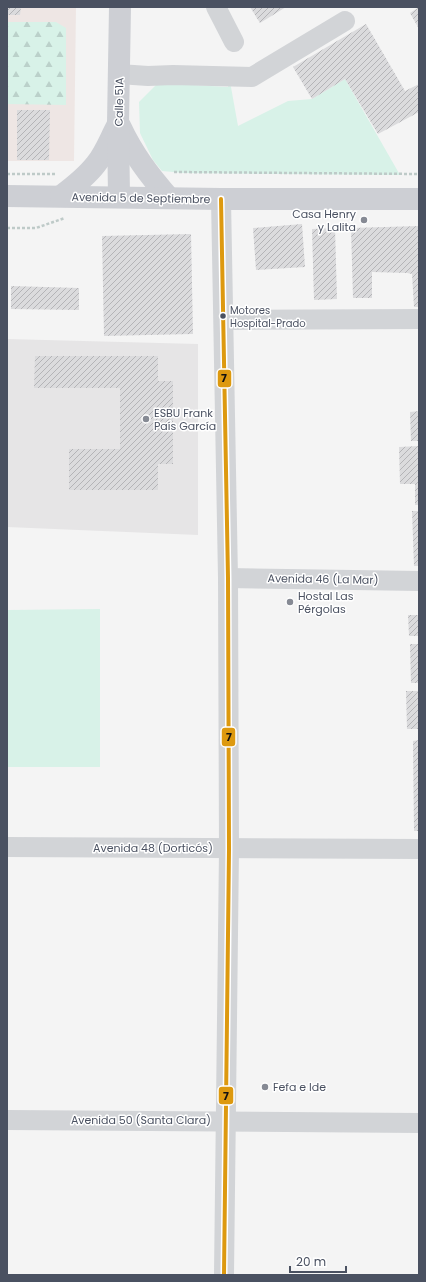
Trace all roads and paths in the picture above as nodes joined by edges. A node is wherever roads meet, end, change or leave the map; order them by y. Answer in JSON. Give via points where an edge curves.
{"nodes":[{"id":1,"x":120,"y":7,"type":"edge"},
{"id":2,"x":216,"y":7,"type":"edge"},
{"id":3,"x":345,"y":21,"type":"dead end"},
{"id":4,"x":234,"y":42,"type":"dead end"},
{"id":5,"x":119,"y":74,"type":"junction"},
{"id":6,"x":118,"y":123,"type":"junction"},
{"id":7,"x":89,"y":171,"type":"junction"},
{"id":8,"x":147,"y":172,"type":"junction"},
{"id":9,"x":7,"y":174,"type":"edge"},
{"id":10,"x":419,"y":174,"type":"edge"},
{"id":11,"x":7,"y":196,"type":"edge"},
{"id":12,"x":61,"y":196,"type":"junction"},
{"id":13,"x":119,"y":197,"type":"junction"},
{"id":14,"x":169,"y":198,"type":"junction"},
{"id":15,"x":221,"y":199,"type":"junction"},
{"id":16,"x":419,"y":199,"type":"edge"},
{"id":17,"x":419,"y":319,"type":"edge"},
{"id":18,"x":224,"y":320,"type":"junction"},
{"id":19,"x":228,"y":578,"type":"junction"},
{"id":20,"x":419,"y":580,"type":"edge"},
{"id":21,"x":7,"y":847,"type":"edge"},
{"id":22,"x":229,"y":849,"type":"junction"},
{"id":23,"x":419,"y":849,"type":"edge"},
{"id":24,"x":7,"y":1120,"type":"edge"},
{"id":25,"x":227,"y":1121,"type":"junction"},
{"id":26,"x":419,"y":1123,"type":"edge"},
{"id":27,"x":224,"y":1275,"type":"edge"}],
"edges":[{"from":1,"to":5,"type":"main road","name":"Calle 51A"},
{"from":2,"to":4,"type":"street"},
{"from":3,"to":5,"type":"street","via":[[252,77]]},
{"from":5,"to":6,"type":"main road","name":"Calle 51A"},
{"from":6,"to":7,"type":"main road","via":[[105,150]]},
{"from":6,"to":8,"type":"main road","via":[[131,150]]},
{"from":6,"to":13,"type":"main road","name":"Calle 51A"},
{"from":7,"to":9,"type":"path"},
{"from":7,"to":12,"type":"main road"},
{"from":8,"to":10,"type":"path"},
{"from":8,"to":14,"type":"main road"},
{"from":11,"to":12,"type":"main road","name":"Avenida 5 de Septiembre"},
{"from":12,"to":13,"type":"main road","name":"Avenida 5 de Septiembre"},
{"from":13,"to":14,"type":"main road","name":"Avenida 5 de Septiembre"},
{"from":14,"to":15,"type":"main road","name":"Avenida 5 de Septiembre"},
{"from":15,"to":16,"type":"main road","name":"Avenida 5 de Septiembre"},
{"from":15,"to":18,"type":"street"},
{"from":17,"to":18,"type":"street"},
{"from":18,"to":19,"type":"street"},
{"from":19,"to":20,"type":"street","name":"Avenida 46 (La Mar)"},
{"from":19,"to":22,"type":"street"},
{"from":21,"to":22,"type":"street","name":"Avenida 48 (Dorticós)"},
{"from":22,"to":23,"type":"street","name":"Avenida 48 (Dorticós)"},
{"from":22,"to":25,"type":"street"},
{"from":24,"to":25,"type":"street","name":"Avenida 50 (Santa Clara)"},
{"from":25,"to":26,"type":"street","name":"Avenida 50 (Santa Clara)"},
{"from":25,"to":27,"type":"street"}]}
